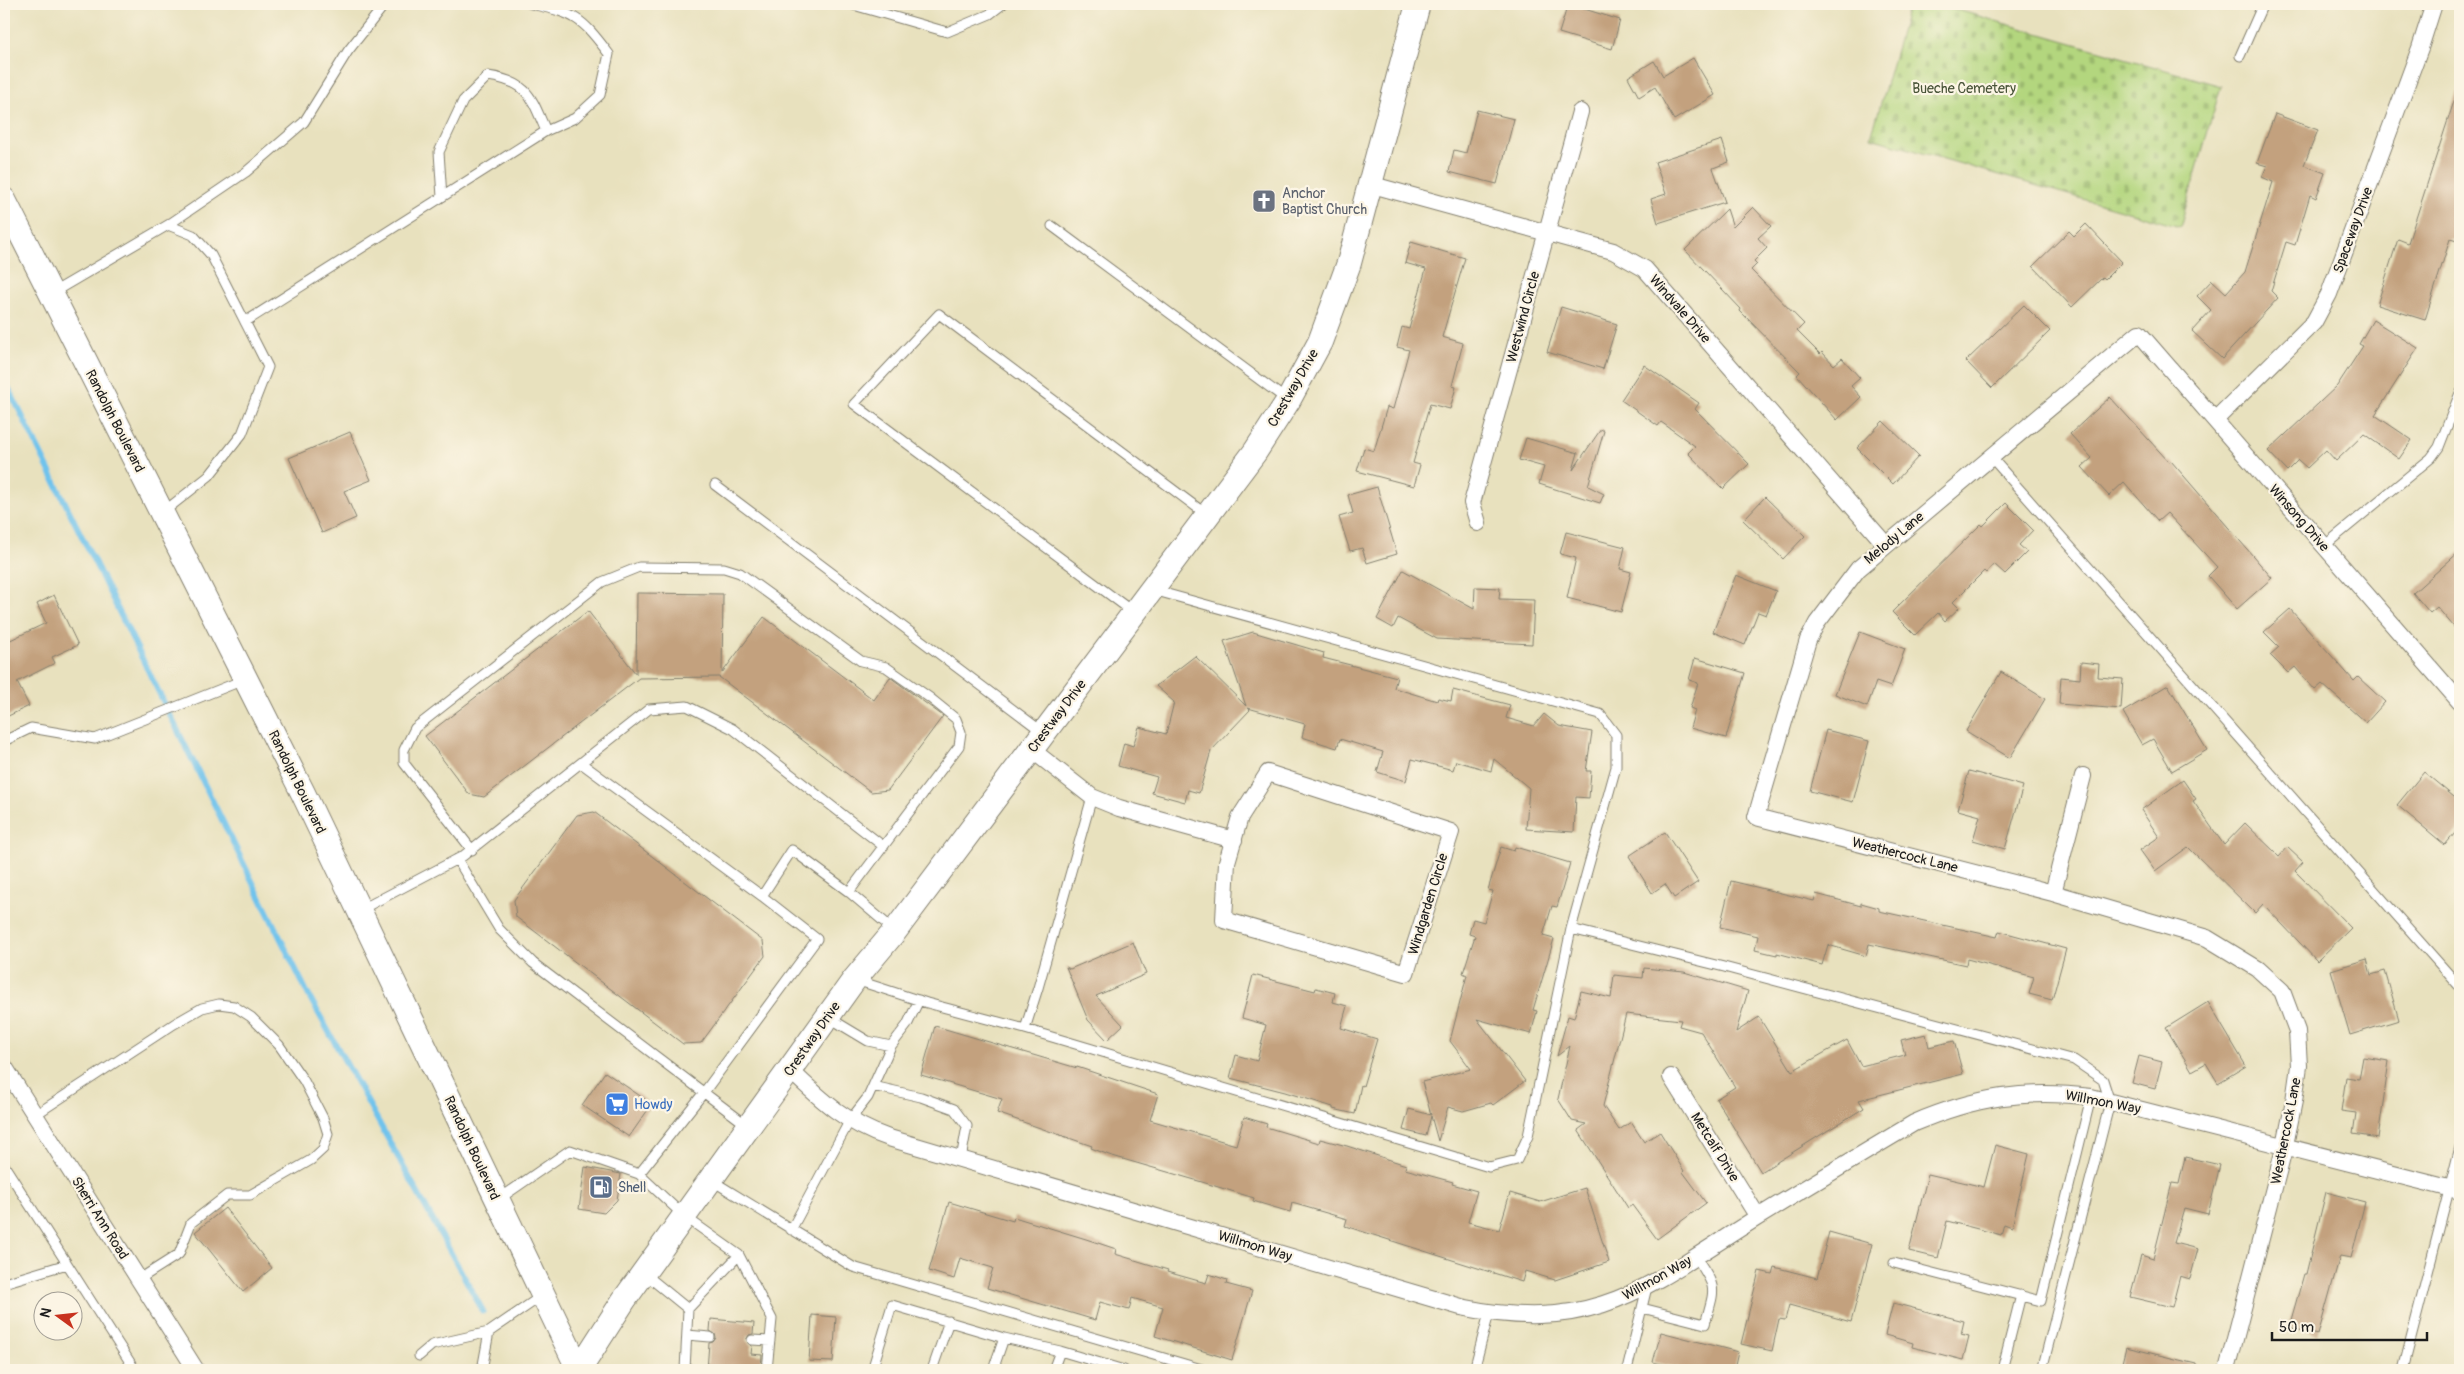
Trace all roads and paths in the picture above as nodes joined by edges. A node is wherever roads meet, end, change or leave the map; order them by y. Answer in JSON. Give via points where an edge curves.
{"nodes":[{"id":1,"x":385,"y":4,"type":"edge"},
{"id":2,"x":532,"y":4,"type":"edge"},
{"id":3,"x":850,"y":4,"type":"edge"},
{"id":4,"x":1004,"y":4,"type":"edge"},
{"id":5,"x":1418,"y":4,"type":"edge"},
{"id":6,"x":2263,"y":4,"type":"edge"},
{"id":7,"x":2434,"y":4,"type":"edge"},
{"id":8,"x":2240,"y":56,"type":"dead end"},
{"id":9,"x":1580,"y":112,"type":"dead end"},
{"id":10,"x":546,"y":131,"type":"junction"},
{"id":11,"x":1369,"y":184,"type":"junction"},
{"id":12,"x":442,"y":197,"type":"junction"},
{"id":13,"x":4,"y":200,"type":"edge"},
{"id":14,"x":168,"y":225,"type":"junction"},
{"id":15,"x":1052,"y":226,"type":"dead end"},
{"id":16,"x":1547,"y":232,"type":"junction"},
{"id":17,"x":51,"y":294,"type":"junction"},
{"id":18,"x":245,"y":322,"type":"junction"},
{"id":19,"x":2139,"y":333,"type":"joint"},
{"id":20,"x":2460,"y":393,"type":"edge"},
{"id":21,"x":1288,"y":401,"type":"junction"},
{"id":22,"x":2215,"y":420,"type":"junction"},
{"id":23,"x":1991,"y":457,"type":"junction"},
{"id":24,"x":715,"y":485,"type":"dead end"},
{"id":25,"x":162,"y":514,"type":"junction"},
{"id":26,"x":1208,"y":515,"type":"junction"},
{"id":27,"x":1478,"y":523,"type":"dead end"},
{"id":28,"x":1886,"y":544,"type":"junction"},
{"id":29,"x":2324,"y":546,"type":"junction"},
{"id":30,"x":1151,"y":589,"type":"junction"},
{"id":31,"x":1134,"y":613,"type":"junction"},
{"id":32,"x":246,"y":679,"type":"junction"},
{"id":33,"x":2460,"y":702,"type":"edge"},
{"id":34,"x":4,"y":741,"type":"edge"},
{"id":35,"x":1038,"y":742,"type":"junction"},
{"id":36,"x":581,"y":763,"type":"junction"},
{"id":37,"x":2083,"y":776,"type":"dead end"},
{"id":38,"x":1092,"y":797,"type":"junction"},
{"id":39,"x":1756,"y":817,"type":"joint"},
{"id":40,"x":1234,"y":840,"type":"junction"},
{"id":41,"x":883,"y":846,"type":"junction"},
{"id":42,"x":472,"y":850,"type":"junction"},
{"id":43,"x":458,"y":859,"type":"junction"},
{"id":44,"x":849,"y":892,"type":"junction"},
{"id":45,"x":2053,"y":893,"type":"junction"},
{"id":46,"x":762,"y":896,"type":"junction"},
{"id":47,"x":359,"y":910,"type":"junction"},
{"id":48,"x":1571,"y":929,"type":"junction"},
{"id":49,"x":895,"y":931,"type":"junction"},
{"id":50,"x":854,"y":980,"type":"junction"},
{"id":51,"x":2460,"y":987,"type":"edge"},
{"id":52,"x":919,"y":1000,"type":"junction"},
{"id":53,"x":827,"y":1017,"type":"junction"},
{"id":54,"x":1025,"y":1029,"type":"junction"},
{"id":55,"x":891,"y":1046,"type":"junction"},
{"id":56,"x":4,"y":1066,"type":"edge"},
{"id":57,"x":790,"y":1070,"type":"junction"},
{"id":58,"x":1671,"y":1078,"type":"dead end"},
{"id":59,"x":873,"y":1086,"type":"junction"},
{"id":60,"x":705,"y":1092,"type":"junction"},
{"id":61,"x":2091,"y":1097,"type":"junction"},
{"id":62,"x":2110,"y":1102,"type":"junction"},
{"id":63,"x":36,"y":1116,"type":"junction"},
{"id":64,"x":850,"y":1120,"type":"junction"},
{"id":65,"x":749,"y":1127,"type":"junction"},
{"id":66,"x":2285,"y":1146,"type":"junction"},
{"id":67,"x":2460,"y":1147,"type":"edge"},
{"id":68,"x":961,"y":1159,"type":"junction"},
{"id":69,"x":4,"y":1165,"type":"edge"},
{"id":70,"x":639,"y":1174,"type":"junction"},
{"id":71,"x":8,"y":1178,"type":"edge"},
{"id":72,"x":710,"y":1180,"type":"junction"},
{"id":73,"x":2455,"y":1190,"type":"edge"},
{"id":74,"x":497,"y":1200,"type":"junction"},
{"id":75,"x":684,"y":1216,"type":"junction"},
{"id":76,"x":1758,"y":1217,"type":"junction"},
{"id":77,"x":791,"y":1230,"type":"junction"},
{"id":78,"x":740,"y":1255,"type":"junction"},
{"id":79,"x":1696,"y":1257,"type":"junction"},
{"id":80,"x":1894,"y":1262,"type":"dead end"},
{"id":81,"x":67,"y":1264,"type":"junction"},
{"id":82,"x":643,"y":1273,"type":"junction"},
{"id":83,"x":138,"y":1280,"type":"junction"},
{"id":84,"x":4,"y":1282,"type":"edge"},
{"id":85,"x":1647,"y":1287,"type":"junction"},
{"id":86,"x":543,"y":1295,"type":"junction"},
{"id":87,"x":2021,"y":1296,"type":"junction"},
{"id":88,"x":1642,"y":1308,"type":"junction"},
{"id":89,"x":688,"y":1309,"type":"junction"},
{"id":90,"x":1489,"y":1313,"type":"junction"},
{"id":91,"x":949,"y":1321,"type":"junction"},
{"id":92,"x":489,"y":1332,"type":"junction"},
{"id":93,"x":687,"y":1335,"type":"junction"},
{"id":94,"x":710,"y":1337,"type":"dead end"},
{"id":95,"x":1004,"y":1338,"type":"junction"},
{"id":96,"x":752,"y":1340,"type":"dead end"},
{"id":97,"x":770,"y":1341,"type":"junction"},
{"id":98,"x":1060,"y":1351,"type":"junction"},
{"id":99,"x":419,"y":1356,"type":"dead end"},
{"id":100,"x":136,"y":1370,"type":"edge"},
{"id":101,"x":196,"y":1370,"type":"edge"},
{"id":102,"x":482,"y":1370,"type":"edge"},
{"id":103,"x":579,"y":1370,"type":"edge"},
{"id":104,"x":685,"y":1370,"type":"edge"},
{"id":105,"x":767,"y":1370,"type":"edge"},
{"id":106,"x":872,"y":1370,"type":"edge"},
{"id":107,"x":932,"y":1370,"type":"edge"},
{"id":108,"x":993,"y":1370,"type":"edge"},
{"id":109,"x":1053,"y":1370,"type":"edge"},
{"id":110,"x":1124,"y":1370,"type":"edge"},
{"id":111,"x":1205,"y":1370,"type":"edge"},
{"id":112,"x":1474,"y":1370,"type":"edge"},
{"id":113,"x":1627,"y":1370,"type":"edge"},
{"id":114,"x":2002,"y":1370,"type":"edge"},
{"id":115,"x":2042,"y":1370,"type":"edge"},
{"id":116,"x":2227,"y":1370,"type":"edge"},
{"id":117,"x":2403,"y":1370,"type":"edge"}],
"edges":[{"from":1,"to":14,"type":"lane","via":[[348,51],[304,122],[246,172]]},
{"from":2,"to":10,"type":"lane","via":[[567,12],[588,27],[609,54],[600,95],[575,118]]},
{"from":3,"to":4,"type":"lane","via":[[947,32],[990,14]]},
{"from":5,"to":11,"type":"main road","name":"Crestway Drive"},
{"from":6,"to":8,"type":"lane"},
{"from":7,"to":22,"type":"street","name":"Spaceway Drive","via":[[2330,294],[2314,322]]},
{"from":9,"to":16,"type":"street","name":"Westwind Circle"},
{"from":10,"to":12,"type":"lane"},
{"from":10,"to":12,"type":"lane","via":[[529,93],[506,79],[488,76],[463,101],[439,152]]},
{"from":11,"to":16,"type":"street","name":"Windvale Drive"},
{"from":11,"to":21,"type":"main road","name":"Crestway Drive","via":[[1348,263],[1320,342]]},
{"from":12,"to":18,"type":"lane"},
{"from":13,"to":17,"type":"main road","name":"Randolph Boulevard"},
{"from":14,"to":17,"type":"lane"},
{"from":14,"to":18,"type":"lane","via":[[193,235],[212,255]]},
{"from":15,"to":21,"type":"lane"},
{"from":16,"to":27,"type":"street","name":"Westwind Circle","via":[[1472,503]]},
{"from":16,"to":28,"type":"street","name":"Windvale Drive","via":[[1613,251],[1645,269]]},
{"from":17,"to":25,"type":"main road","name":"Randolph Boulevard"},
{"from":18,"to":25,"type":"lane","via":[[268,367],[242,434],[209,476]]},
{"from":19,"to":22,"type":"street","name":"Winsong Drive"},
{"from":19,"to":23,"type":"street","name":"Melody Lane"},
{"from":20,"to":29,"type":"lane","via":[[2439,447],[2431,458]]},
{"from":21,"to":26,"type":"main road","name":"Crestway Drive"},
{"from":22,"to":29,"type":"street","name":"Winsong Drive"},
{"from":23,"to":28,"type":"street","name":"Melody Lane"},
{"from":23,"to":51,"type":"lane"},
{"from":24,"to":35,"type":"lane"},
{"from":25,"to":32,"type":"main road","name":"Randolph Boulevard"},
{"from":26,"to":30,"type":"main road","name":"Crestway Drive"},
{"from":26,"to":31,"type":"lane","via":[[939,314],[854,404]]},
{"from":28,"to":39,"type":"street","name":"Melody Lane","via":[[1858,569],[1816,623],[1808,640]]},
{"from":29,"to":33,"type":"street","name":"Winsong Drive"},
{"from":30,"to":31,"type":"main road","name":"Crestway Drive"},
{"from":30,"to":48,"type":"lane","via":[[1600,714],[1616,735],[1616,767]]},
{"from":31,"to":35,"type":"main road","name":"Crestway Drive"},
{"from":32,"to":34,"type":"lane","via":[[96,739],[31,728]]},
{"from":32,"to":47,"type":"main road","name":"Randolph Boulevard"},
{"from":35,"to":38,"type":"street"},
{"from":35,"to":49,"type":"main road","name":"Crestway Drive"},
{"from":36,"to":41,"type":"lane","via":[[649,709],[687,706],[733,729]]},
{"from":36,"to":42,"type":"lane"},
{"from":36,"to":46,"type":"lane"},
{"from":37,"to":45,"type":"street"},
{"from":38,"to":40,"type":"street","via":[[1119,808]]},
{"from":38,"to":54,"type":"lane"},
{"from":39,"to":45,"type":"street","name":"Weathercock Lane"},
{"from":40,"to":40,"type":"street","name":"Windgarden Circle","via":[[1240,817],[1268,773],[1451,832],[1406,973],[1224,920],[1228,862]]},
{"from":41,"to":42,"type":"lane","via":[[958,746],[961,732],[956,719],[886,667],[861,661],[740,573],[724,568],[640,567],[602,582],[415,728],[404,750],[404,763]]},
{"from":41,"to":44,"type":"lane"},
{"from":42,"to":43,"type":"lane"},
{"from":43,"to":47,"type":"lane"},
{"from":43,"to":60,"type":"lane","via":[[499,929],[533,963]]},
{"from":44,"to":46,"type":"lane","via":[[792,850]]},
{"from":44,"to":49,"type":"lane"},
{"from":45,"to":66,"type":"street","name":"Weathercock Lane","via":[[2207,938],[2258,969],[2282,992],[2297,1031],[2298,1066]]},
{"from":46,"to":60,"type":"lane","via":[[817,939]]},
{"from":47,"to":74,"type":"main road","name":"Randolph Boulevard"},
{"from":48,"to":54,"type":"lane","via":[[1528,1136],[1517,1160],[1488,1167]]},
{"from":48,"to":62,"type":"lane","via":[[2074,1060],[2104,1080]]},
{"from":49,"to":50,"type":"main road","name":"Crestway Drive"},
{"from":50,"to":52,"type":"lane"},
{"from":50,"to":53,"type":"main road","name":"Crestway Drive"},
{"from":52,"to":54,"type":"lane"},
{"from":52,"to":55,"type":"lane","via":[[907,1025]]},
{"from":53,"to":55,"type":"lane","via":[[868,1041]]},
{"from":53,"to":57,"type":"main road","name":"Crestway Drive"},
{"from":55,"to":59,"type":"lane"},
{"from":56,"to":63,"type":"street","name":"Sherri Ann Road"},
{"from":57,"to":64,"type":"street","name":"Willmon Way"},
{"from":57,"to":65,"type":"main road","name":"Crestway Drive"},
{"from":58,"to":76,"type":"street","name":"Metcalf Drive"},
{"from":59,"to":64,"type":"lane"},
{"from":59,"to":68,"type":"lane","via":[[922,1097],[954,1109],[967,1126]]},
{"from":60,"to":65,"type":"lane"},
{"from":60,"to":70,"type":"lane"},
{"from":61,"to":62,"type":"street","name":"Willmon Way"},
{"from":61,"to":76,"type":"street","name":"Willmon Way","via":[[2061,1093],[2008,1095],[1942,1111],[1914,1123]]},
{"from":61,"to":87,"type":"lane","via":[[2041,1301]]},
{"from":62,"to":66,"type":"street","name":"Willmon Way"},
{"from":62,"to":115,"type":"lane"},
{"from":63,"to":83,"type":"street","name":"Sherri Ann Road"},
{"from":63,"to":83,"type":"lane","via":[[174,1024],[202,1008],[219,1004],[234,1006],[251,1017],[279,1045],[304,1081],[328,1134],[323,1148],[311,1160],[250,1195],[227,1195],[191,1223],[179,1254]]},
{"from":64,"to":68,"type":"street","name":"Willmon Way","via":[[864,1129]]},
{"from":64,"to":77,"type":"lane"},
{"from":65,"to":72,"type":"main road","name":"Crestway Drive"},
{"from":66,"to":73,"type":"street","name":"Willmon Way"},
{"from":66,"to":116,"type":"street","name":"Weathercock Lane"},
{"from":67,"to":73,"type":"lane"},
{"from":68,"to":90,"type":"street","name":"Willmon Way"},
{"from":69,"to":71,"type":"lane"},
{"from":70,"to":74,"type":"lane","via":[[570,1150]]},
{"from":70,"to":75,"type":"lane"},
{"from":71,"to":81,"type":"lane"},
{"from":72,"to":75,"type":"main road","name":"Crestway Drive"},
{"from":72,"to":77,"type":"lane"},
{"from":73,"to":117,"type":"lane"},
{"from":74,"to":86,"type":"main road","name":"Randolph Boulevard"},
{"from":75,"to":78,"type":"lane"},
{"from":75,"to":82,"type":"main road","name":"Crestway Drive"},
{"from":76,"to":79,"type":"street","name":"Willmon Way"},
{"from":77,"to":111,"type":"lane","via":[[853,1267]]},
{"from":78,"to":89,"type":"lane"},
{"from":78,"to":97,"type":"lane","via":[[772,1319]]},
{"from":79,"to":85,"type":"street","name":"Willmon Way"},
{"from":79,"to":88,"type":"lane","via":[[1712,1280],[1714,1291],[1705,1324]]},
{"from":80,"to":87,"type":"lane"},
{"from":81,"to":84,"type":"lane"},
{"from":81,"to":100,"type":"lane"},
{"from":82,"to":89,"type":"lane"},
{"from":82,"to":103,"type":"main road","name":"Crestway Drive"},
{"from":83,"to":101,"type":"street","name":"Sherri Ann Road"},
{"from":85,"to":88,"type":"lane"},
{"from":85,"to":90,"type":"street","name":"Willmon Way","via":[[1619,1300],[1567,1314]]},
{"from":86,"to":92,"type":"lane"},
{"from":86,"to":103,"type":"main road","name":"Randolph Boulevard"},
{"from":87,"to":114,"type":"lane"},
{"from":88,"to":113,"type":"lane"},
{"from":89,"to":93,"type":"lane"},
{"from":90,"to":112,"type":"lane"},
{"from":91,"to":95,"type":"lane"},
{"from":91,"to":106,"type":"lane","via":[[892,1304]]},
{"from":91,"to":107,"type":"lane"},
{"from":92,"to":99,"type":"lane","via":[[432,1345]]},
{"from":92,"to":102,"type":"lane"},
{"from":93,"to":94,"type":"lane"},
{"from":93,"to":104,"type":"lane"},
{"from":95,"to":98,"type":"lane"},
{"from":95,"to":108,"type":"lane"},
{"from":96,"to":97,"type":"lane"},
{"from":97,"to":105,"type":"lane"},
{"from":98,"to":109,"type":"lane"},
{"from":98,"to":110,"type":"lane"}]}
